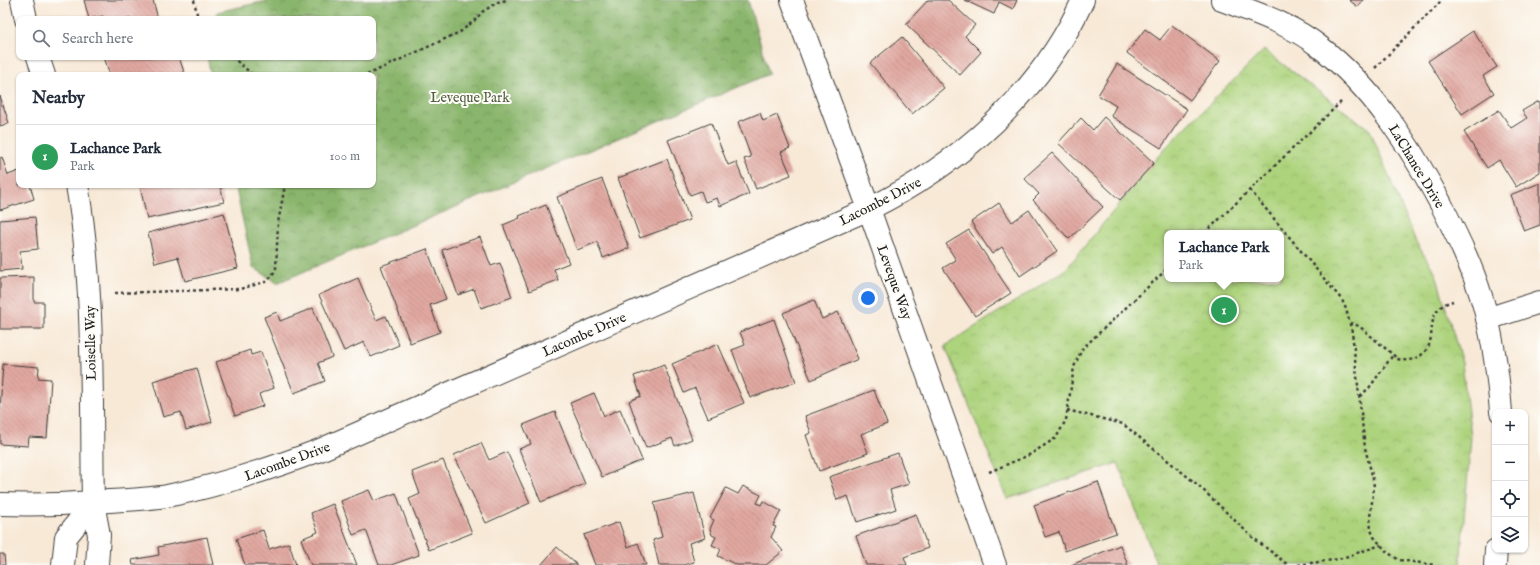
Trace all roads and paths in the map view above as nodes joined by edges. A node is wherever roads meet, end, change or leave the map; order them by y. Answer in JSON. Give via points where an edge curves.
{"nodes":[{"id":1,"x":22,"y":0,"type":"edge"},
{"id":2,"x":194,"y":0,"type":"edge"},
{"id":3,"x":507,"y":0,"type":"edge"},
{"id":4,"x":792,"y":0,"type":"edge"},
{"id":5,"x":1083,"y":0,"type":"edge"},
{"id":6,"x":1222,"y":0,"type":"edge"},
{"id":7,"x":1442,"y":0,"type":"edge"},
{"id":8,"x":25,"y":16,"type":"edge"},
{"id":9,"x":199,"y":16,"type":"edge"},
{"id":10,"x":39,"y":60,"type":"edge"},
{"id":11,"x":236,"y":60,"type":"edge"},
{"id":12,"x":43,"y":72,"type":"edge"},
{"id":13,"x":250,"y":72,"type":"edge"},
{"id":14,"x":373,"y":72,"type":"edge"},
{"id":15,"x":1371,"y":72,"type":"dead end"},
{"id":16,"x":1348,"y":96,"type":"dead end"},
{"id":17,"x":77,"y":188,"type":"edge"},
{"id":18,"x":284,"y":188,"type":"edge"},
{"id":19,"x":1250,"y":190,"type":"junction"},
{"id":20,"x":868,"y":209,"type":"junction"},
{"id":21,"x":1208,"y":230,"type":"edge"},
{"id":22,"x":1283,"y":230,"type":"edge"},
{"id":23,"x":1284,"y":231,"type":"edge"},
{"id":24,"x":1164,"y":272,"type":"edge"},
{"id":25,"x":115,"y":293,"type":"dead end"},
{"id":26,"x":1453,"y":301,"type":"dead end"},
{"id":27,"x":1540,"y":302,"type":"edge"},
{"id":28,"x":1487,"y":320,"type":"junction"},
{"id":29,"x":1350,"y":323,"type":"junction"},
{"id":30,"x":1394,"y":355,"type":"junction"},
{"id":31,"x":1360,"y":396,"type":"junction"},
{"id":32,"x":1501,"y":409,"type":"edge"},
{"id":33,"x":1067,"y":410,"type":"junction"},
{"id":34,"x":990,"y":472,"type":"dead end"},
{"id":35,"x":93,"y":502,"type":"junction"},
{"id":36,"x":0,"y":504,"type":"edge"},
{"id":37,"x":1380,"y":545,"type":"junction"},
{"id":38,"x":1496,"y":553,"type":"edge"},
{"id":39,"x":64,"y":565,"type":"edge"},
{"id":40,"x":97,"y":565,"type":"edge"},
{"id":41,"x":995,"y":565,"type":"edge"},
{"id":42,"x":1288,"y":565,"type":"edge"},
{"id":43,"x":1298,"y":565,"type":"edge"},
{"id":44,"x":1435,"y":565,"type":"edge"},
{"id":45,"x":1495,"y":565,"type":"edge"}],
"edges":[{"from":1,"to":8,"type":"street"},
{"from":2,"to":9,"type":"path"},
{"from":3,"to":14,"type":"path","via":[[498,2],[482,12],[460,32]]},
{"from":4,"to":20,"type":"street","name":"Leveque Way"},
{"from":5,"to":20,"type":"street","name":"Lacombe Drive","via":[[1065,35],[1028,88],[979,138],[954,158],[901,192]]},
{"from":6,"to":28,"type":"street","name":"LaChance Drive","via":[[1281,23],[1320,46],[1360,83],[1379,105],[1418,164],[1449,221],[1481,295]]},
{"from":7,"to":15,"type":"path"},
{"from":10,"to":12,"type":"street"},
{"from":11,"to":13,"type":"path"},
{"from":16,"to":19,"type":"path"},
{"from":17,"to":35,"type":"street","name":"Loiselle Way","via":[[85,235],[89,292]]},
{"from":18,"to":25,"type":"path","via":[[278,223],[276,268],[265,282],[240,289]]},
{"from":19,"to":21,"type":"path"},
{"from":19,"to":22,"type":"path"},
{"from":20,"to":35,"type":"street","name":"Lacombe Drive","via":[[335,444],[284,464],[215,485],[165,496]]},
{"from":20,"to":41,"type":"street","name":"Leveque Way"},
{"from":23,"to":29,"type":"path","via":[[1342,300]]},
{"from":24,"to":33,"type":"path","via":[[1082,349],[1074,367]]},
{"from":26,"to":30,"type":"path","via":[[1444,304],[1436,312],[1429,344],[1421,355],[1404,361]]},
{"from":27,"to":28,"type":"street"},
{"from":28,"to":32,"type":"street","name":"LaChance Drive","via":[[1496,364]]},
{"from":29,"to":30,"type":"path","via":[[1359,326]]},
{"from":29,"to":31,"type":"path"},
{"from":30,"to":31,"type":"path"},
{"from":31,"to":37,"type":"path","via":[[1365,448],[1374,487],[1371,530]]},
{"from":33,"to":34,"type":"path","via":[[1066,420],[1056,438],[1029,455]]},
{"from":33,"to":42,"type":"path","via":[[1123,424],[1199,486],[1251,536]]},
{"from":35,"to":36,"type":"street","name":"Lacombe Drive"},
{"from":35,"to":39,"type":"street","via":[[66,537]]},
{"from":35,"to":40,"type":"street","name":"Loiselle Way","via":[[99,535]]},
{"from":37,"to":43,"type":"path","via":[[1339,559]]},
{"from":37,"to":44,"type":"path","via":[[1399,560]]},
{"from":38,"to":45,"type":"street"}]}
